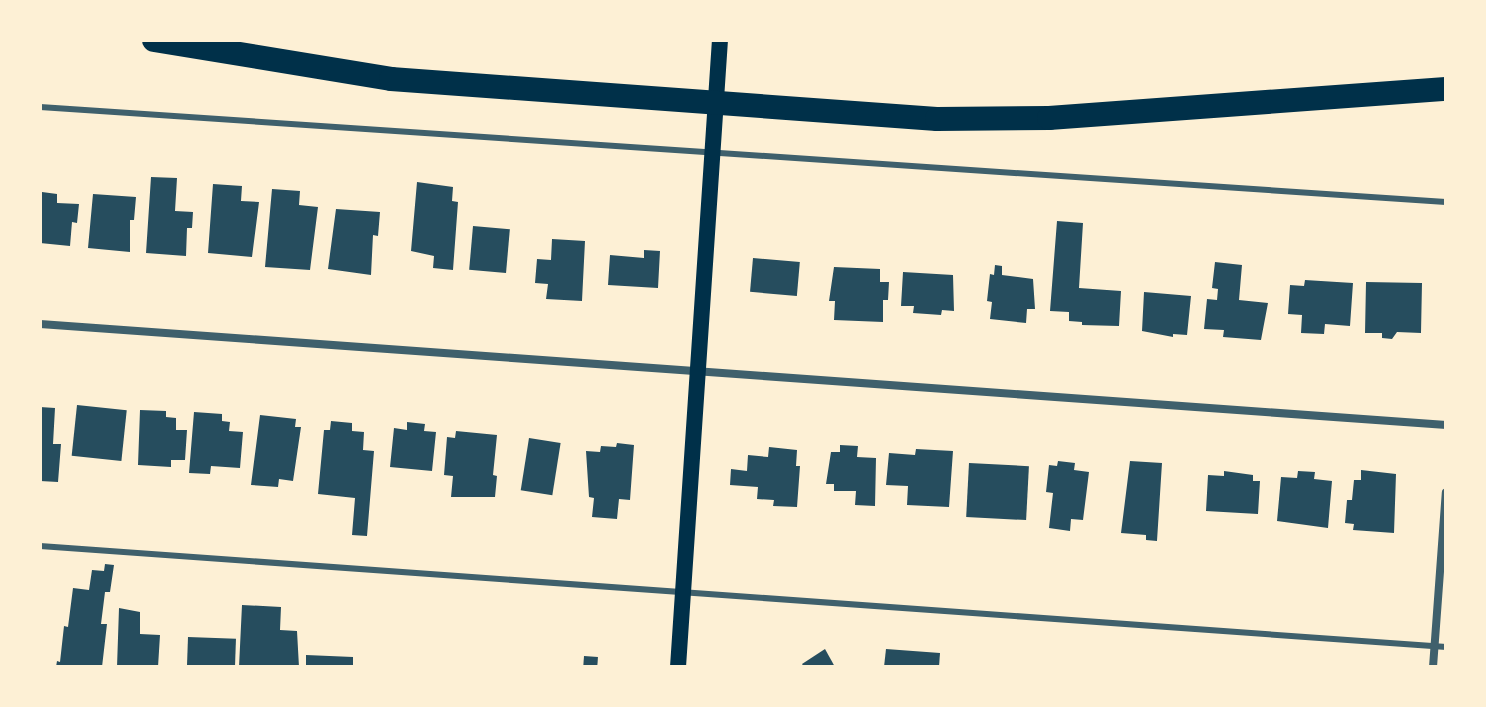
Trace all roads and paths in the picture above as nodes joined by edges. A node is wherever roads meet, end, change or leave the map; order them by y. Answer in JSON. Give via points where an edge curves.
{"nodes":[{"id":1,"x":154,"y":40,"type":"edge"},
{"id":2,"x":720,"y":40,"type":"edge"},
{"id":3,"x":1446,"y":89,"type":"edge"},
{"id":4,"x":717,"y":102,"type":"junction"},
{"id":5,"x":40,"y":107,"type":"edge"},
{"id":6,"x":712,"y":155,"type":"junction"},
{"id":7,"x":1446,"y":202,"type":"edge"},
{"id":8,"x":40,"y":324,"type":"edge"},
{"id":9,"x":697,"y":370,"type":"junction"},
{"id":10,"x":1446,"y":425,"type":"edge"},
{"id":11,"x":1446,"y":492,"type":"edge"},
{"id":12,"x":40,"y":546,"type":"edge"},
{"id":13,"x":683,"y":590,"type":"junction"},
{"id":14,"x":1434,"y":646,"type":"junction"},
{"id":15,"x":1446,"y":647,"type":"edge"},
{"id":16,"x":678,"y":667,"type":"edge"},
{"id":17,"x":1433,"y":667,"type":"edge"}],
"edges":[{"from":1,"to":4,"type":"highway","via":[[391,79]]},
{"from":2,"to":4,"type":"main road"},
{"from":3,"to":4,"type":"highway","via":[[1049,118],[937,119]]},
{"from":4,"to":6,"type":"main road"},
{"from":5,"to":6,"type":"lane"},
{"from":6,"to":7,"type":"lane"},
{"from":6,"to":9,"type":"main road"},
{"from":8,"to":9,"type":"street"},
{"from":9,"to":10,"type":"street"},
{"from":9,"to":13,"type":"main road"},
{"from":11,"to":14,"type":"street"},
{"from":12,"to":13,"type":"lane"},
{"from":13,"to":14,"type":"lane"},
{"from":13,"to":16,"type":"main road"},
{"from":14,"to":15,"type":"lane"},
{"from":14,"to":17,"type":"street"}]}
